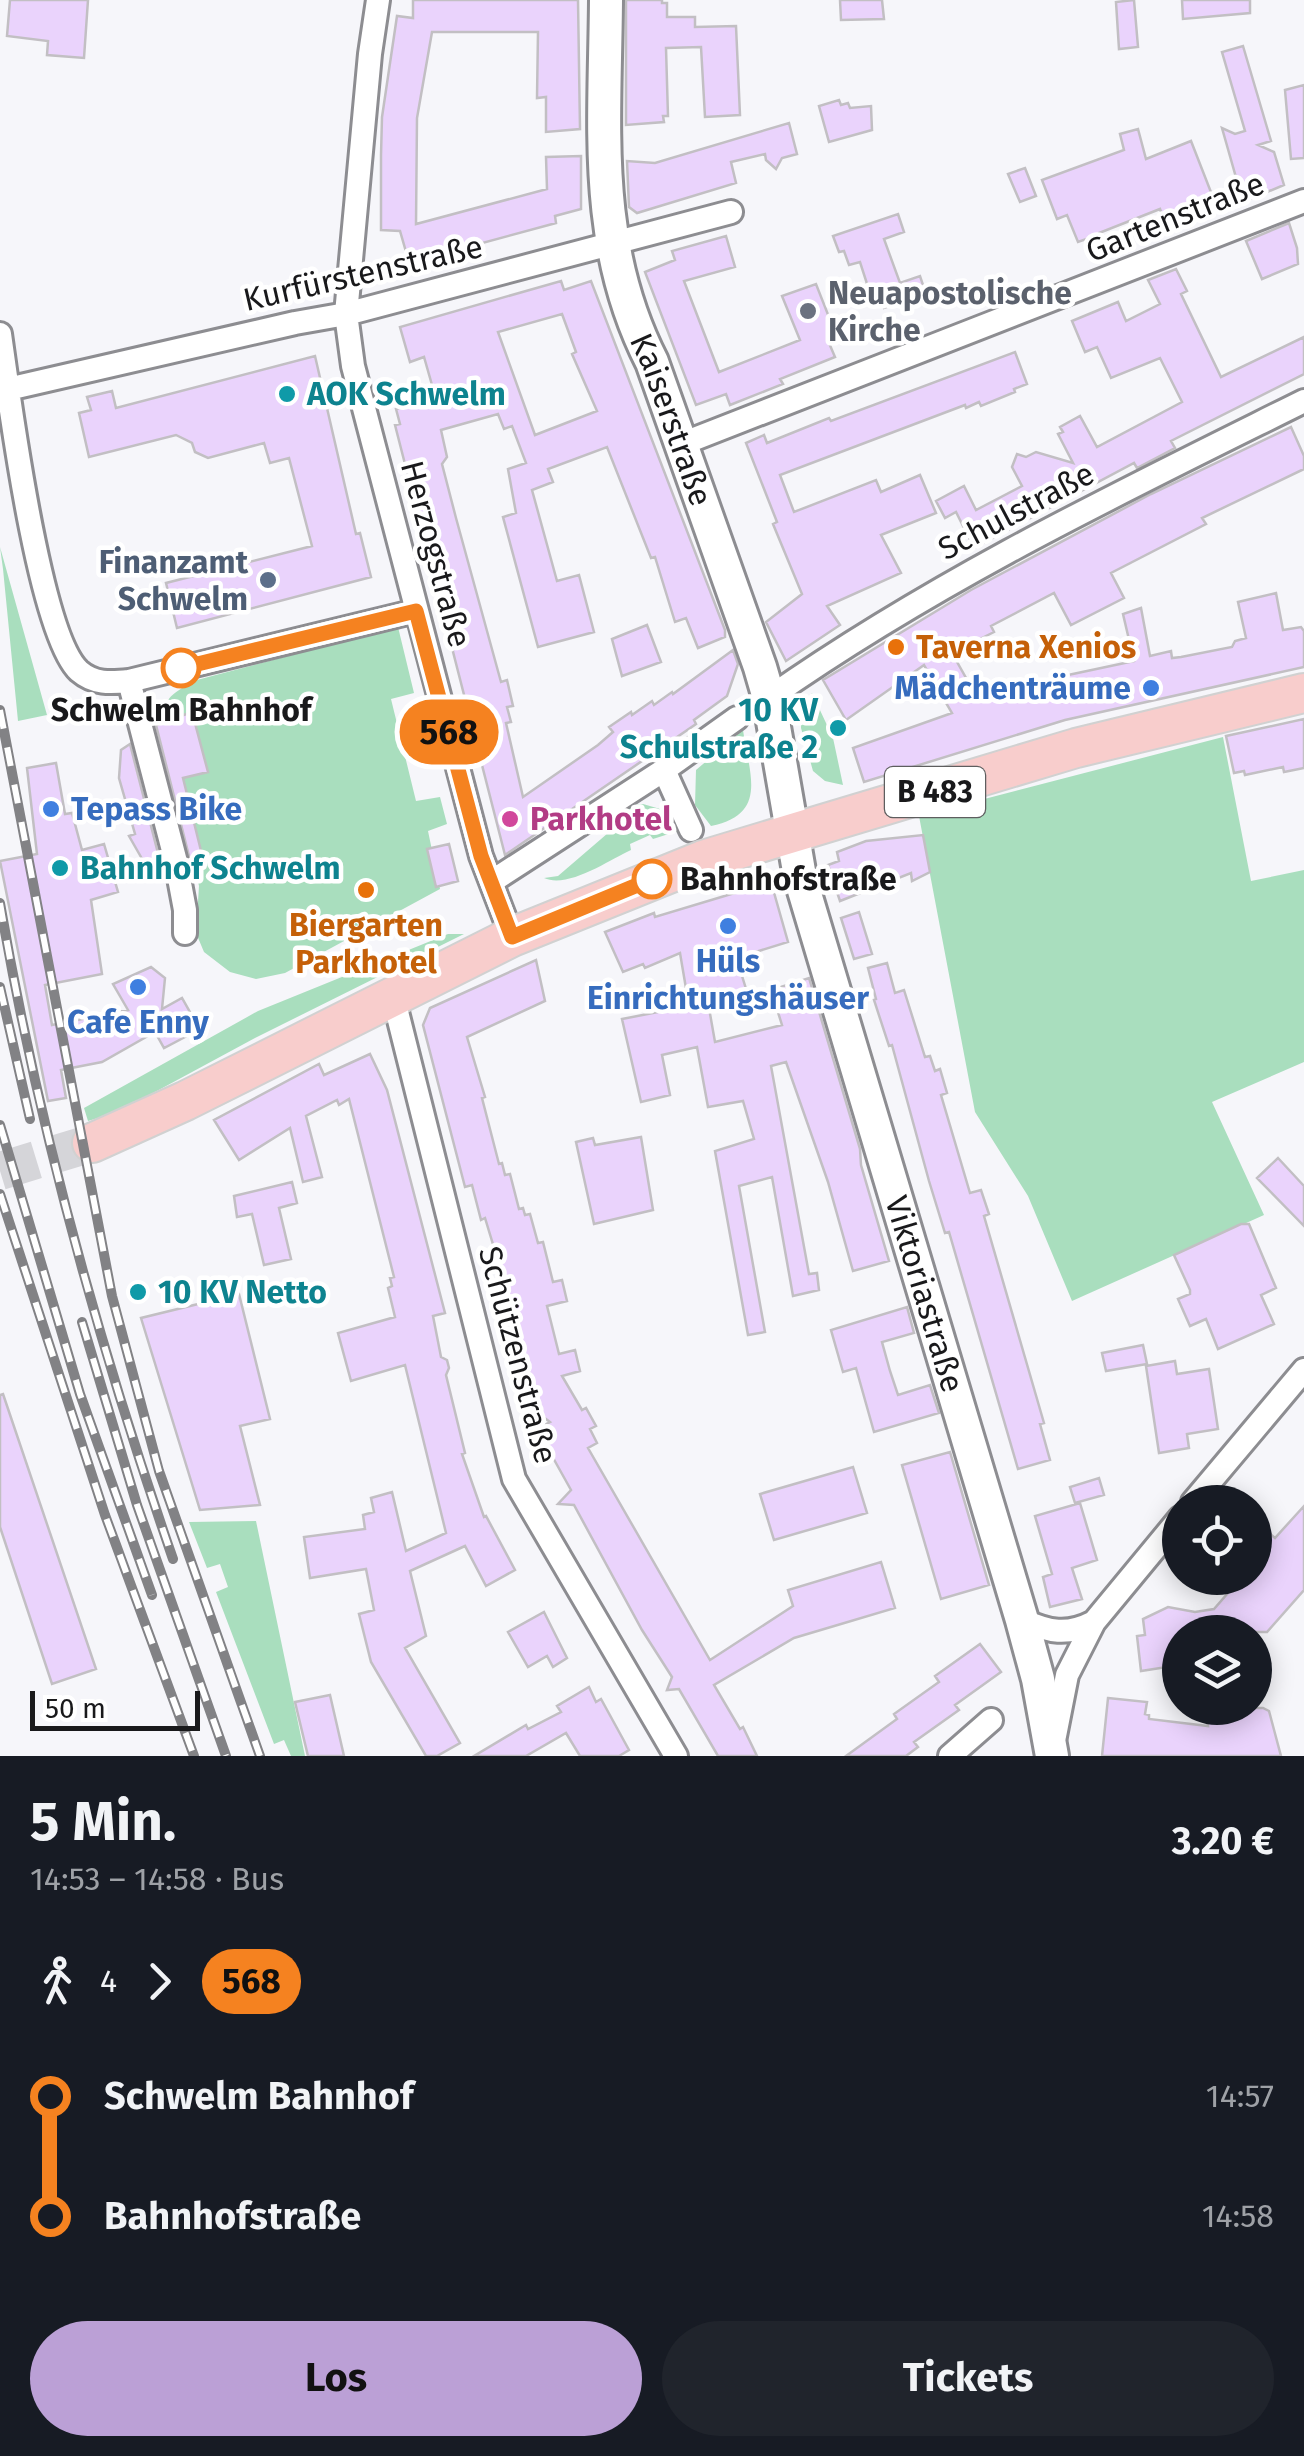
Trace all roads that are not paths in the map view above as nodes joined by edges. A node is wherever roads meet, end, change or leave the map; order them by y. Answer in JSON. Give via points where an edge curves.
{"nodes":[{"id":1,"x":378,"y":0,"type":"edge"},
{"id":2,"x":606,"y":0,"type":"edge"},
{"id":3,"x":1304,"y":201,"type":"edge"},
{"id":4,"x":730,"y":212,"type":"dead end"},
{"id":5,"x":611,"y":244,"type":"junction"},
{"id":6,"x":346,"y":314,"type":"junction"},
{"id":7,"x":0,"y":334,"type":"edge"},
{"id":8,"x":8,"y":390,"type":"junction"},
{"id":9,"x":1304,"y":401,"type":"edge"},
{"id":10,"x":679,"y":445,"type":"junction"},
{"id":11,"x":416,"y":611,"type":"junction"},
{"id":12,"x":130,"y":681,"type":"junction"},
{"id":13,"x":1304,"y":693,"type":"edge"},
{"id":14,"x":769,"y":698,"type":"junction"},
{"id":15,"x":736,"y":718,"type":"dead end"},
{"id":16,"x":664,"y":770,"type":"junction"},
{"id":17,"x":691,"y":830,"type":"dead end"},
{"id":18,"x":792,"y":834,"type":"junction"},
{"id":19,"x":490,"y":882,"type":"junction"},
{"id":20,"x":184,"y":932,"type":"dead end"},
{"id":21,"x":512,"y":937,"type":"junction"},
{"id":22,"x":393,"y":996,"type":"junction"},
{"id":23,"x":92,"y":1144,"type":"tunnel mouth"},
{"id":24,"x":1304,"y":1370,"type":"edge"},
{"id":25,"x":1207,"y":1485,"type":"edge"},
{"id":26,"x":1162,"y":1540,"type":"edge"},
{"id":27,"x":1022,"y":1620,"type":"junction"},
{"id":28,"x":1094,"y":1622,"type":"junction"},
{"id":29,"x":991,"y":1720,"type":"dead end"},
{"id":30,"x":1052,"y":1754,"type":"edge"},
{"id":31,"x":676,"y":1756,"type":"edge"},
{"id":32,"x":950,"y":1756,"type":"edge"}],
"edges":[{"from":1,"to":6,"type":"street","name":"Herzogstraße"},
{"from":2,"to":5,"type":"main road","name":"Kaiserstraße"},
{"from":3,"to":10,"type":"street","name":"Gartenstraße"},
{"from":4,"to":5,"type":"street","name":"Kurfürstenstraße"},
{"from":5,"to":6,"type":"street","name":"Kurfürstenstraße"},
{"from":5,"to":10,"type":"main road","name":"Kaiserstraße"},
{"from":6,"to":8,"type":"street","name":"Kurfürstenstraße"},
{"from":6,"to":11,"type":"street","name":"Herzogstraße","via":[[353,366]]},
{"from":7,"to":8,"type":"street"},
{"from":8,"to":12,"type":"street","via":[[25,500],[63,648],[90,680]]},
{"from":9,"to":14,"type":"street","name":"Schulstraße","via":[[952,580]]},
{"from":10,"to":14,"type":"main road","name":"Kaiserstraße"},
{"from":11,"to":12,"type":"street"},
{"from":11,"to":19,"type":"street","name":"Herzogstraße"},
{"from":12,"to":20,"type":"street","via":[[176,862]]},
{"from":13,"to":18,"type":"main road","number":"B 483","via":[[1076,748]]},
{"from":14,"to":18,"type":"main road","name":"Kaiserstraße"},
{"from":15,"to":16,"type":"street"},
{"from":16,"to":17,"type":"street"},
{"from":16,"to":19,"type":"street"},
{"from":18,"to":21,"type":"main road","number":"B 483","via":[[703,860]]},
{"from":18,"to":27,"type":"main road","name":"Viktoriastraße"},
{"from":19,"to":21,"type":"street","name":"Herzogstraße"},
{"from":21,"to":22,"type":"main road","number":"B 483"},
{"from":22,"to":23,"type":"main road","number":"B 483"},
{"from":22,"to":31,"type":"street","name":"Schützenstraße","via":[[514,1479]]},
{"from":24,"to":25,"type":"street"},
{"from":26,"to":28,"type":"street"},
{"from":27,"to":28,"type":"street","via":[[1057,1632]]},
{"from":27,"to":30,"type":"main road","name":"Viktoriastraße"},
{"from":28,"to":30,"type":"street","via":[[1067,1676]]},
{"from":29,"to":32,"type":"street"}]}
